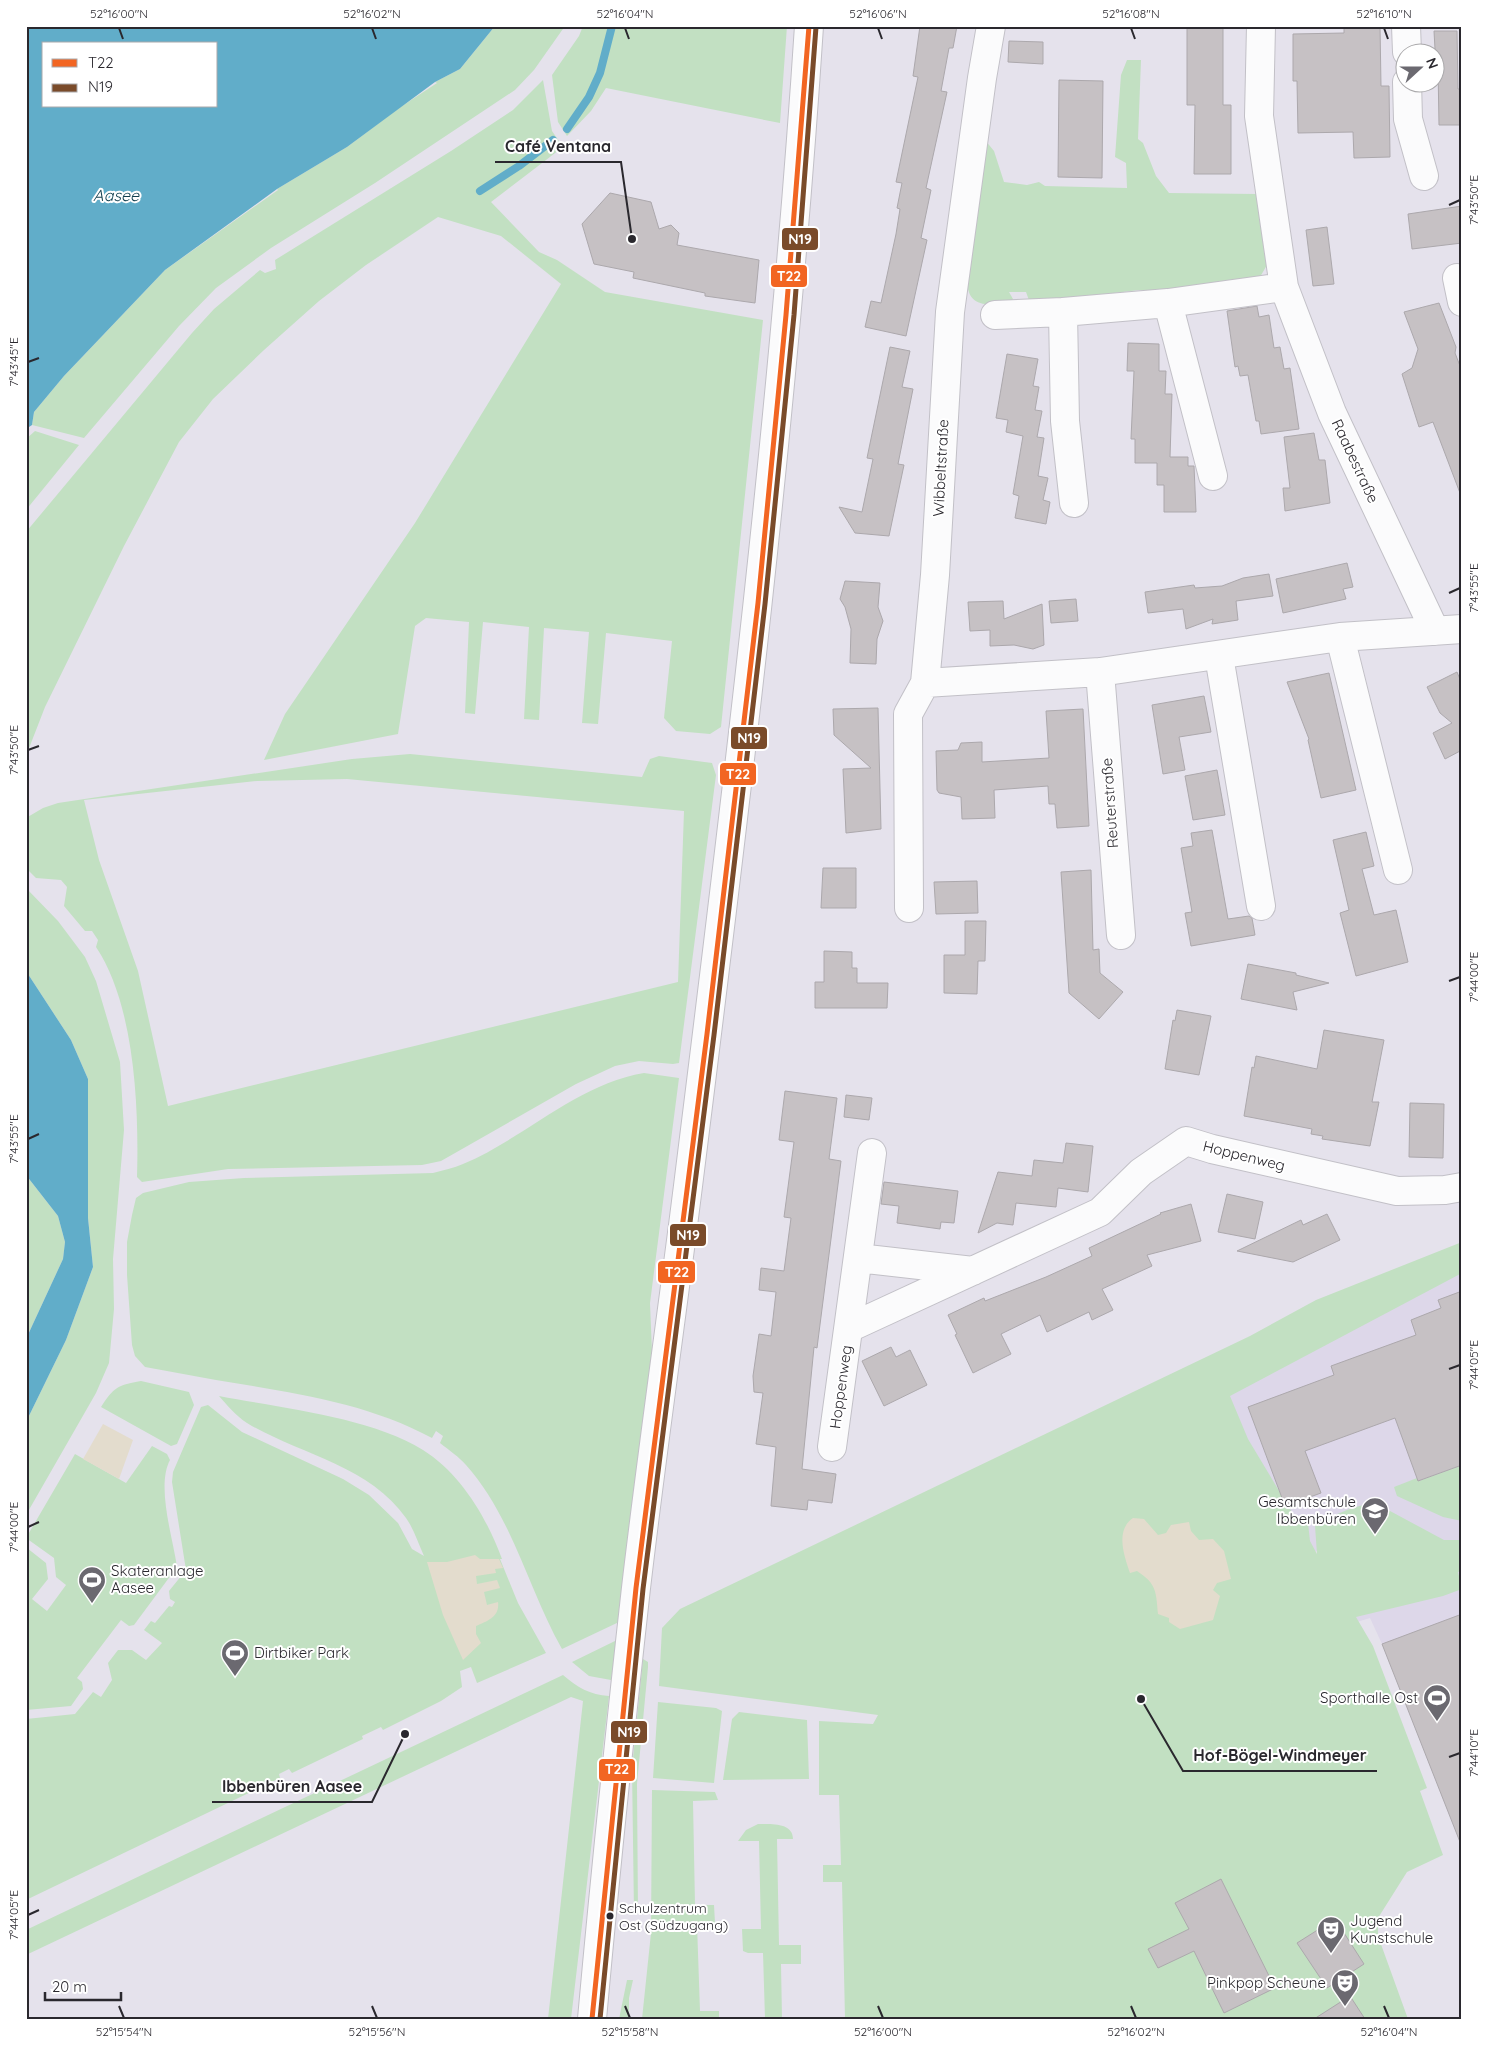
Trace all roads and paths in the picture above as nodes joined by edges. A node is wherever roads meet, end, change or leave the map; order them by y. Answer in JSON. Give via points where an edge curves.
{"nodes":[{"id":1,"x":809,"y":26,"type":"edge"},
{"id":2,"x":991,"y":26,"type":"edge"},
{"id":3,"x":1261,"y":26,"type":"edge"},
{"id":4,"x":1406,"y":26,"type":"edge"},
{"id":5,"x":1407,"y":42,"type":"edge"},
{"id":6,"x":1407,"y":92,"type":"edge"},
{"id":7,"x":1424,"y":176,"type":"dead end"},
{"id":8,"x":1284,"y":287,"type":"junction"},
{"id":9,"x":1168,"y":303,"type":"junction"},
{"id":10,"x":1063,"y":312,"type":"junction"},
{"id":11,"x":995,"y":315,"type":"dead end"},
{"id":12,"x":1213,"y":476,"type":"dead end"},
{"id":13,"x":1074,"y":503,"type":"dead end"},
{"id":14,"x":1454,"y":630,"type":"edge"},
{"id":15,"x":1340,"y":637,"type":"junction"},
{"id":16,"x":1219,"y":656,"type":"junction"},
{"id":17,"x":1100,"y":672,"type":"junction"},
{"id":18,"x":925,"y":683,"type":"junction"},
{"id":19,"x":1398,"y":870,"type":"dead end"},
{"id":20,"x":1261,"y":906,"type":"dead end"},
{"id":21,"x":909,"y":908,"type":"dead end"},
{"id":22,"x":1121,"y":934,"type":"dead end"},
{"id":23,"x":872,"y":1153,"type":"dead end"},
{"id":24,"x":1462,"y":1187,"type":"edge"},
{"id":25,"x":858,"y":1258,"type":"junction"},
{"id":26,"x":973,"y":1271,"type":"junction"},
{"id":27,"x":849,"y":1328,"type":"junction"},
{"id":28,"x":832,"y":1446,"type":"dead end"},
{"id":29,"x":592,"y":2019,"type":"edge"}],
"edges":[{"from":1,"to":29,"type":"street","via":[[797,209],[749,670],[689,1180],[636,1587]]},
{"from":2,"to":18,"type":"street","name":"Wibbeltstraße","via":[[950,312],[935,575]]},
{"from":3,"to":8,"type":"street","name":"Raabestraße","via":[[1260,116]]},
{"from":4,"to":5,"type":"street"},
{"from":6,"to":7,"type":"street","via":[[1408,119]]},
{"from":8,"to":9,"type":"street"},
{"from":8,"to":14,"type":"street","name":"Raabestraße","via":[[1332,413]]},
{"from":9,"to":10,"type":"street"},
{"from":9,"to":12,"type":"street"},
{"from":10,"to":11,"type":"street"},
{"from":10,"to":13,"type":"street","via":[[1065,422]]},
{"from":14,"to":15,"type":"street"},
{"from":15,"to":16,"type":"street"},
{"from":15,"to":19,"type":"street"},
{"from":16,"to":17,"type":"street"},
{"from":16,"to":20,"type":"street"},
{"from":17,"to":18,"type":"street"},
{"from":17,"to":22,"type":"street","name":"Reuterstraße"},
{"from":18,"to":21,"type":"street","name":"Wibbeltstraße","via":[[908,714]]},
{"from":23,"to":25,"type":"street","name":"Hoppenweg"},
{"from":24,"to":26,"type":"street","name":"Hoppenweg","via":[[1397,1191],[1186,1141],[1141,1172],[1100,1212]]},
{"from":25,"to":26,"type":"street"},
{"from":25,"to":27,"type":"street","name":"Hoppenweg"},
{"from":26,"to":27,"type":"street","name":"Hoppenweg"},
{"from":27,"to":28,"type":"street","name":"Hoppenweg"}]}
